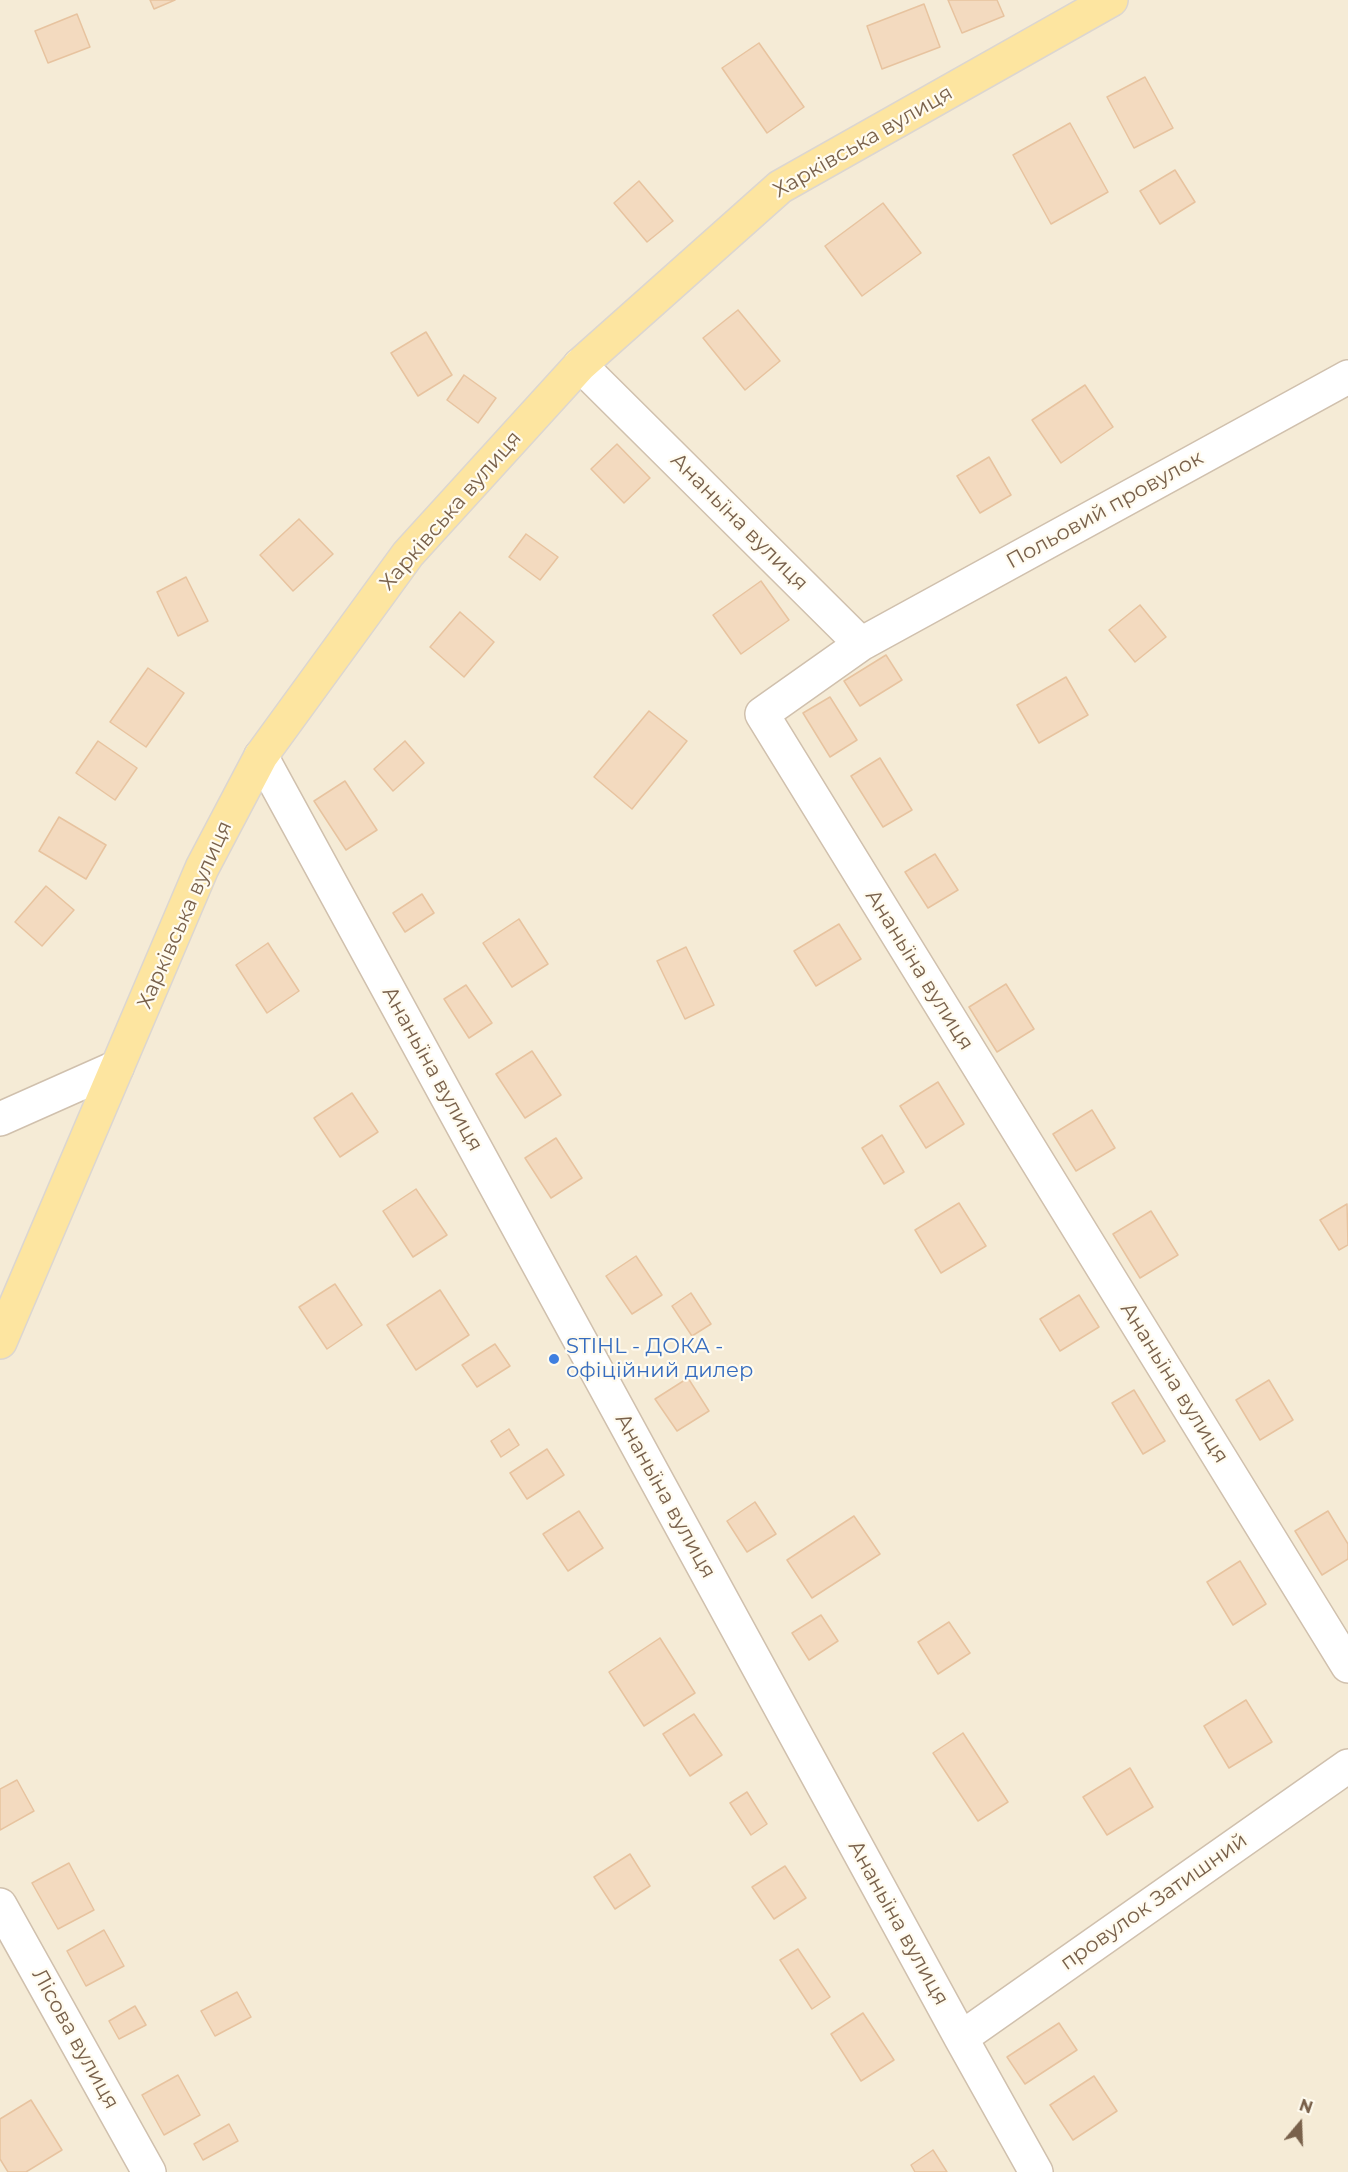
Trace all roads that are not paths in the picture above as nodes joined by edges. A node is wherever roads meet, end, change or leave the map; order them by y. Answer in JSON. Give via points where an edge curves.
{"nodes":[{"id":1,"x":1111,"y":0,"type":"edge"},
{"id":2,"x":580,"y":365,"type":"junction"},
{"id":3,"x":1348,"y":377,"type":"edge"},
{"id":4,"x":861,"y":644,"type":"junction"},
{"id":5,"x":261,"y":756,"type":"junction"},
{"id":6,"x":117,"y":1067,"type":"junction"},
{"id":7,"x":0,"y":1119,"type":"edge"},
{"id":8,"x":0,"y":1342,"type":"edge"},
{"id":9,"x":1348,"y":1666,"type":"edge"},
{"id":10,"x":1348,"y":1766,"type":"edge"},
{"id":11,"x":0,"y":1905,"type":"edge"},
{"id":12,"x":961,"y":2038,"type":"junction"},
{"id":13,"x":149,"y":2172,"type":"edge"},
{"id":14,"x":1036,"y":2172,"type":"edge"}],
"edges":[{"from":1,"to":2,"type":"main road","name":"Харківська вулиця","via":[[780,187]]},
{"from":2,"to":4,"type":"street","name":"Ананьїна вулиця"},
{"from":2,"to":5,"type":"main road","name":"Харківська вулиця","via":[[408,554]]},
{"from":3,"to":4,"type":"street","name":"Польовий провулок"},
{"from":4,"to":9,"type":"street","name":"Ананьїна вулиця","via":[[762,714]]},
{"from":5,"to":6,"type":"main road","name":"Харківська вулиця","via":[[202,868]]},
{"from":5,"to":12,"type":"street","name":"Ананьїна вулиця"},
{"from":6,"to":7,"type":"street"},
{"from":6,"to":8,"type":"main road","name":"Харківська вулиця"},
{"from":10,"to":12,"type":"street","name":"провулок Затишний"},
{"from":11,"to":13,"type":"street","name":"Лісова вулиця"},
{"from":12,"to":14,"type":"street","name":"Ананьїна вулиця"}]}
